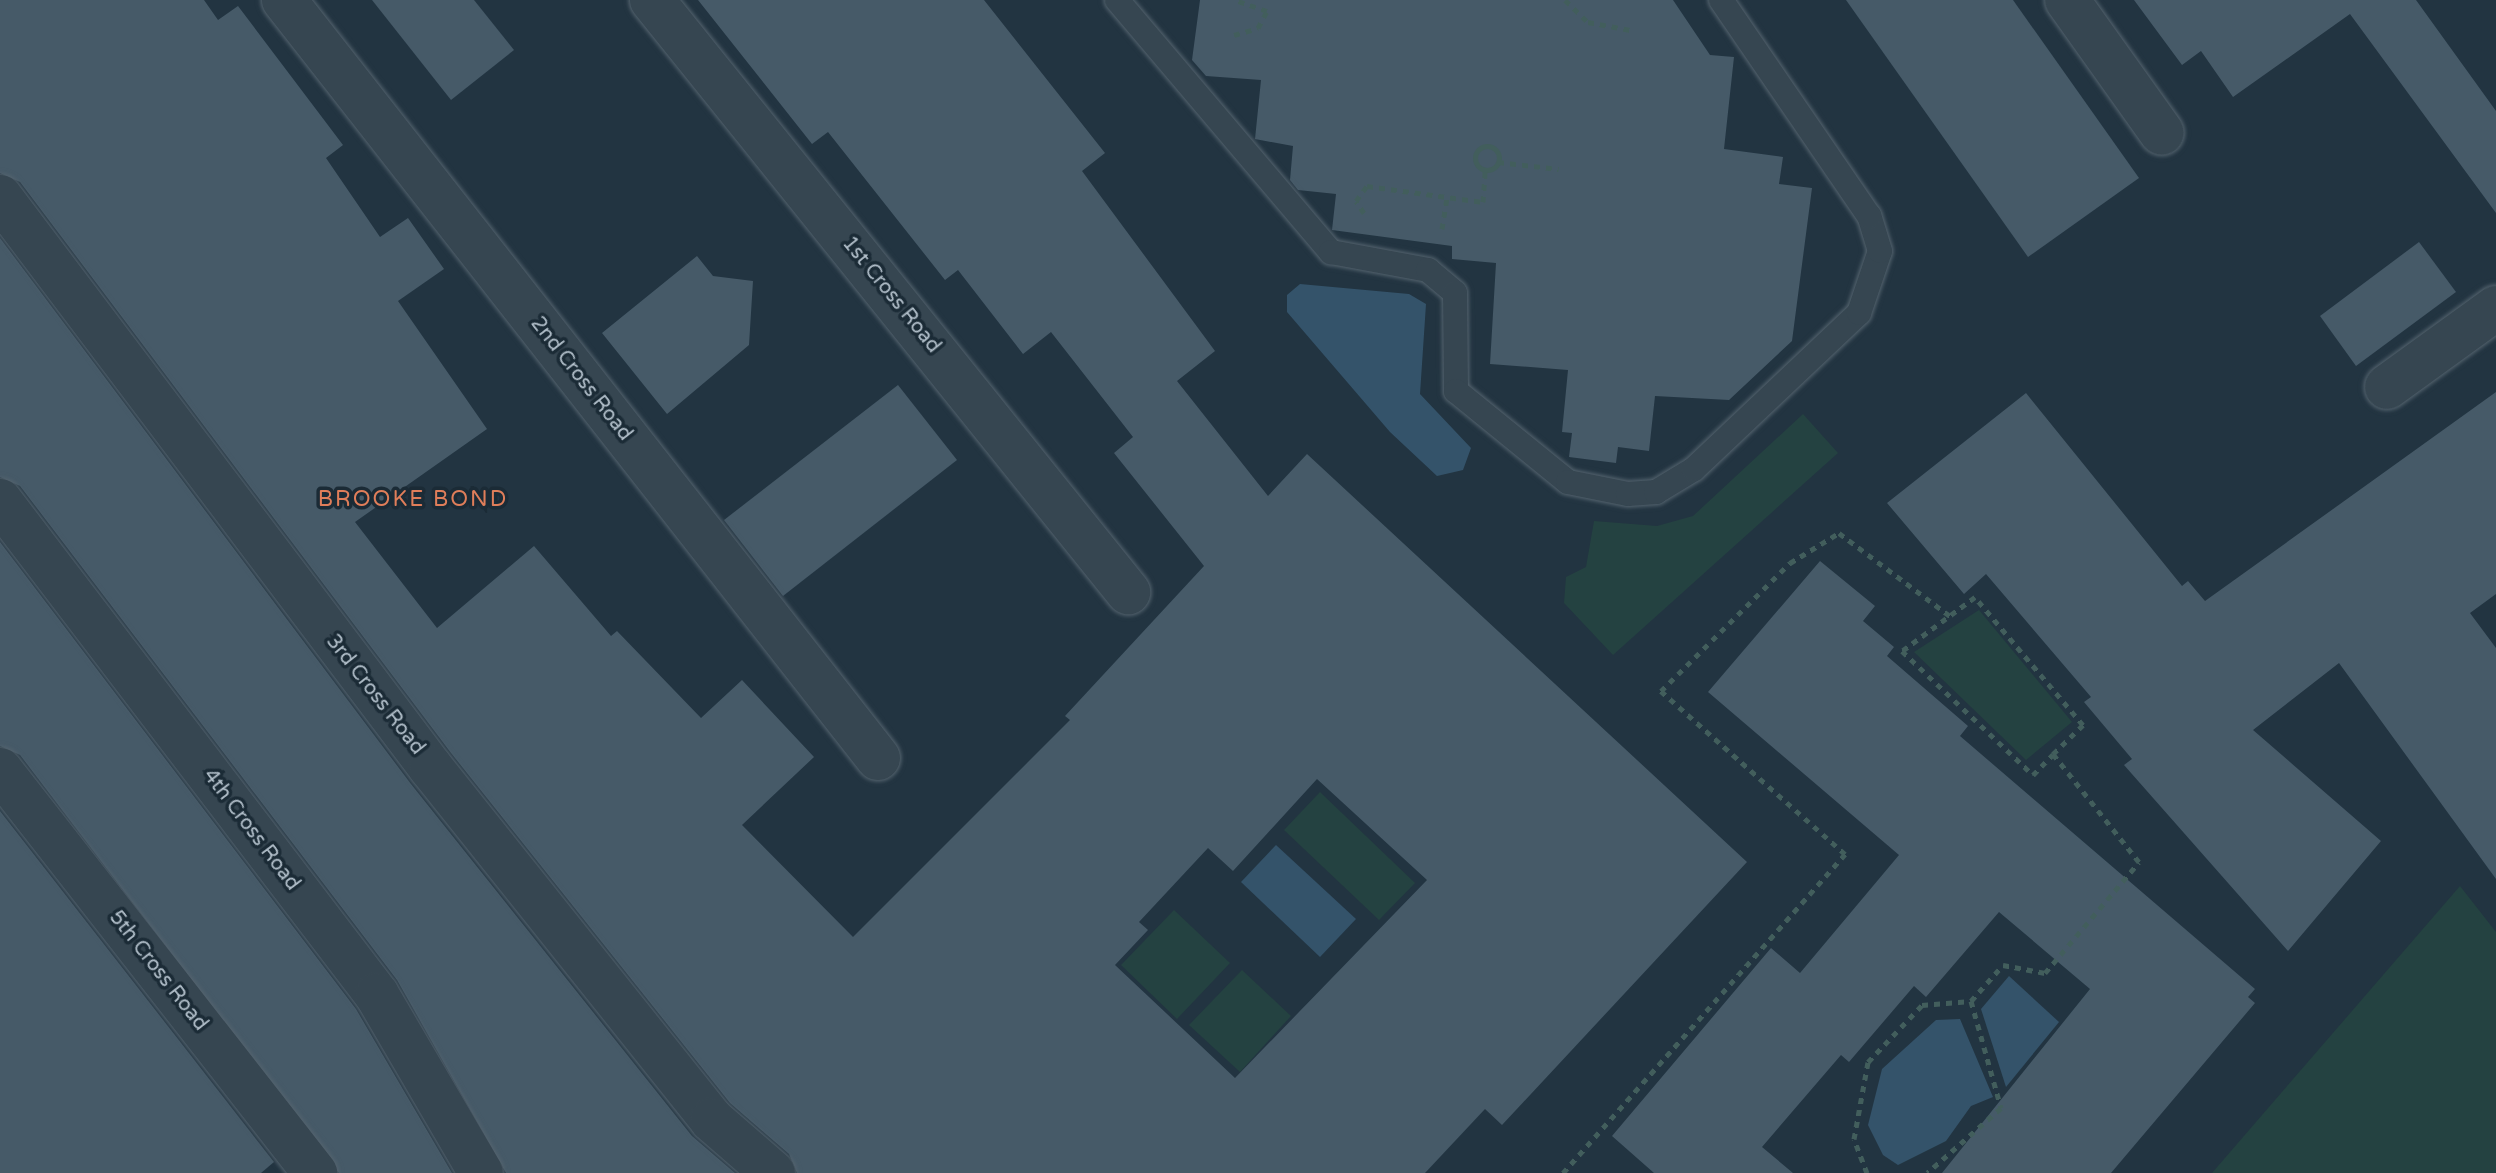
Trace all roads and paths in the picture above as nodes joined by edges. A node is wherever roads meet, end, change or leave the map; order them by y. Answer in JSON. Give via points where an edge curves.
{"nodes":[{"id":1,"x":284,"y":0,"type":"edge"},
{"id":2,"x":652,"y":0,"type":"edge"},
{"id":3,"x":1117,"y":0,"type":"edge"},
{"id":4,"x":1235,"y":0,"type":"edge"},
{"id":5,"x":1565,"y":0,"type":"edge"},
{"id":6,"x":1721,"y":0,"type":"edge"},
{"id":7,"x":2067,"y":0,"type":"edge"},
{"id":8,"x":1630,"y":30,"type":"dead end"},
{"id":9,"x":1234,"y":35,"type":"dead end"},
{"id":10,"x":2162,"y":133,"type":"dead end"},
{"id":11,"x":1498,"y":162,"type":"junction"},
{"id":12,"x":1559,"y":169,"type":"dead end"},
{"id":13,"x":1485,"y":170,"type":"junction"},
{"id":14,"x":0,"y":197,"type":"edge"},
{"id":15,"x":1447,"y":197,"type":"junction"},
{"id":16,"x":1365,"y":213,"type":"dead end"},
{"id":17,"x":1431,"y":235,"type":"dead end"},
{"id":18,"x":2496,"y":308,"type":"edge"},
{"id":19,"x":2387,"y":387,"type":"dead end"},
{"id":20,"x":0,"y":501,"type":"edge"},
{"id":21,"x":1128,"y":592,"type":"dead end"},
{"id":22,"x":1950,"y":616,"type":"junction"},
{"id":23,"x":2053,"y":754,"type":"junction"},
{"id":24,"x":878,"y":758,"type":"dead end"},
{"id":25,"x":0,"y":770,"type":"edge"},
{"id":26,"x":1971,"y":1001,"type":"junction"},
{"id":27,"x":315,"y":1173,"type":"edge"},
{"id":28,"x":481,"y":1173,"type":"edge"},
{"id":29,"x":773,"y":1173,"type":"edge"},
{"id":30,"x":1563,"y":1173,"type":"edge"},
{"id":31,"x":1867,"y":1173,"type":"edge"},
{"id":32,"x":1927,"y":1173,"type":"edge"}],
"edges":[{"from":1,"to":24,"type":"street","name":"2nd Cross Road"},
{"from":2,"to":21,"type":"street","name":"1st Cross Road"},
{"from":3,"to":6,"type":"lane","via":[[1331,252],[1428,270],[1455,293],[1456,391],[1568,482],[1628,494],[1656,492],[1694,469],[1859,313],[1880,251],[1869,216]]},
{"from":4,"to":9,"type":"path","via":[[1267,11],[1258,28]]},
{"from":5,"to":8,"type":"path","via":[[1588,22]]},
{"from":7,"to":10,"type":"street"},
{"from":11,"to":12,"type":"path"},
{"from":11,"to":13,"type":"path"},
{"from":11,"to":13,"type":"path","via":[[1496,150],[1480,147],[1475,162]]},
{"from":13,"to":15,"type":"path","via":[[1483,202]]},
{"from":14,"to":29,"type":"street","name":"3rd Cross Road","via":[[440,780],[712,1120]]},
{"from":15,"to":16,"type":"path","via":[[1367,186],[1356,201]]},
{"from":15,"to":17,"type":"path","via":[[1441,236]]},
{"from":18,"to":19,"type":"street"},
{"from":20,"to":28,"type":"street","name":"4th Cross Road","via":[[377,995]]},
{"from":22,"to":23,"type":"path","via":[[1975,597],[2083,725]]},
{"from":22,"to":23,"type":"path","via":[[1902,651],[2033,775]]},
{"from":22,"to":30,"type":"path","via":[[1839,533],[1790,563],[1661,691],[1845,854]]},
{"from":23,"to":26,"type":"path","via":[[2139,862],[2045,973],[2003,965]]},
{"from":25,"to":27,"type":"street","name":"5th Cross Road"},
{"from":26,"to":31,"type":"path","via":[[1922,1005],[1868,1062],[1854,1139]]},
{"from":26,"to":32,"type":"path","via":[[2001,1108]]}]}
